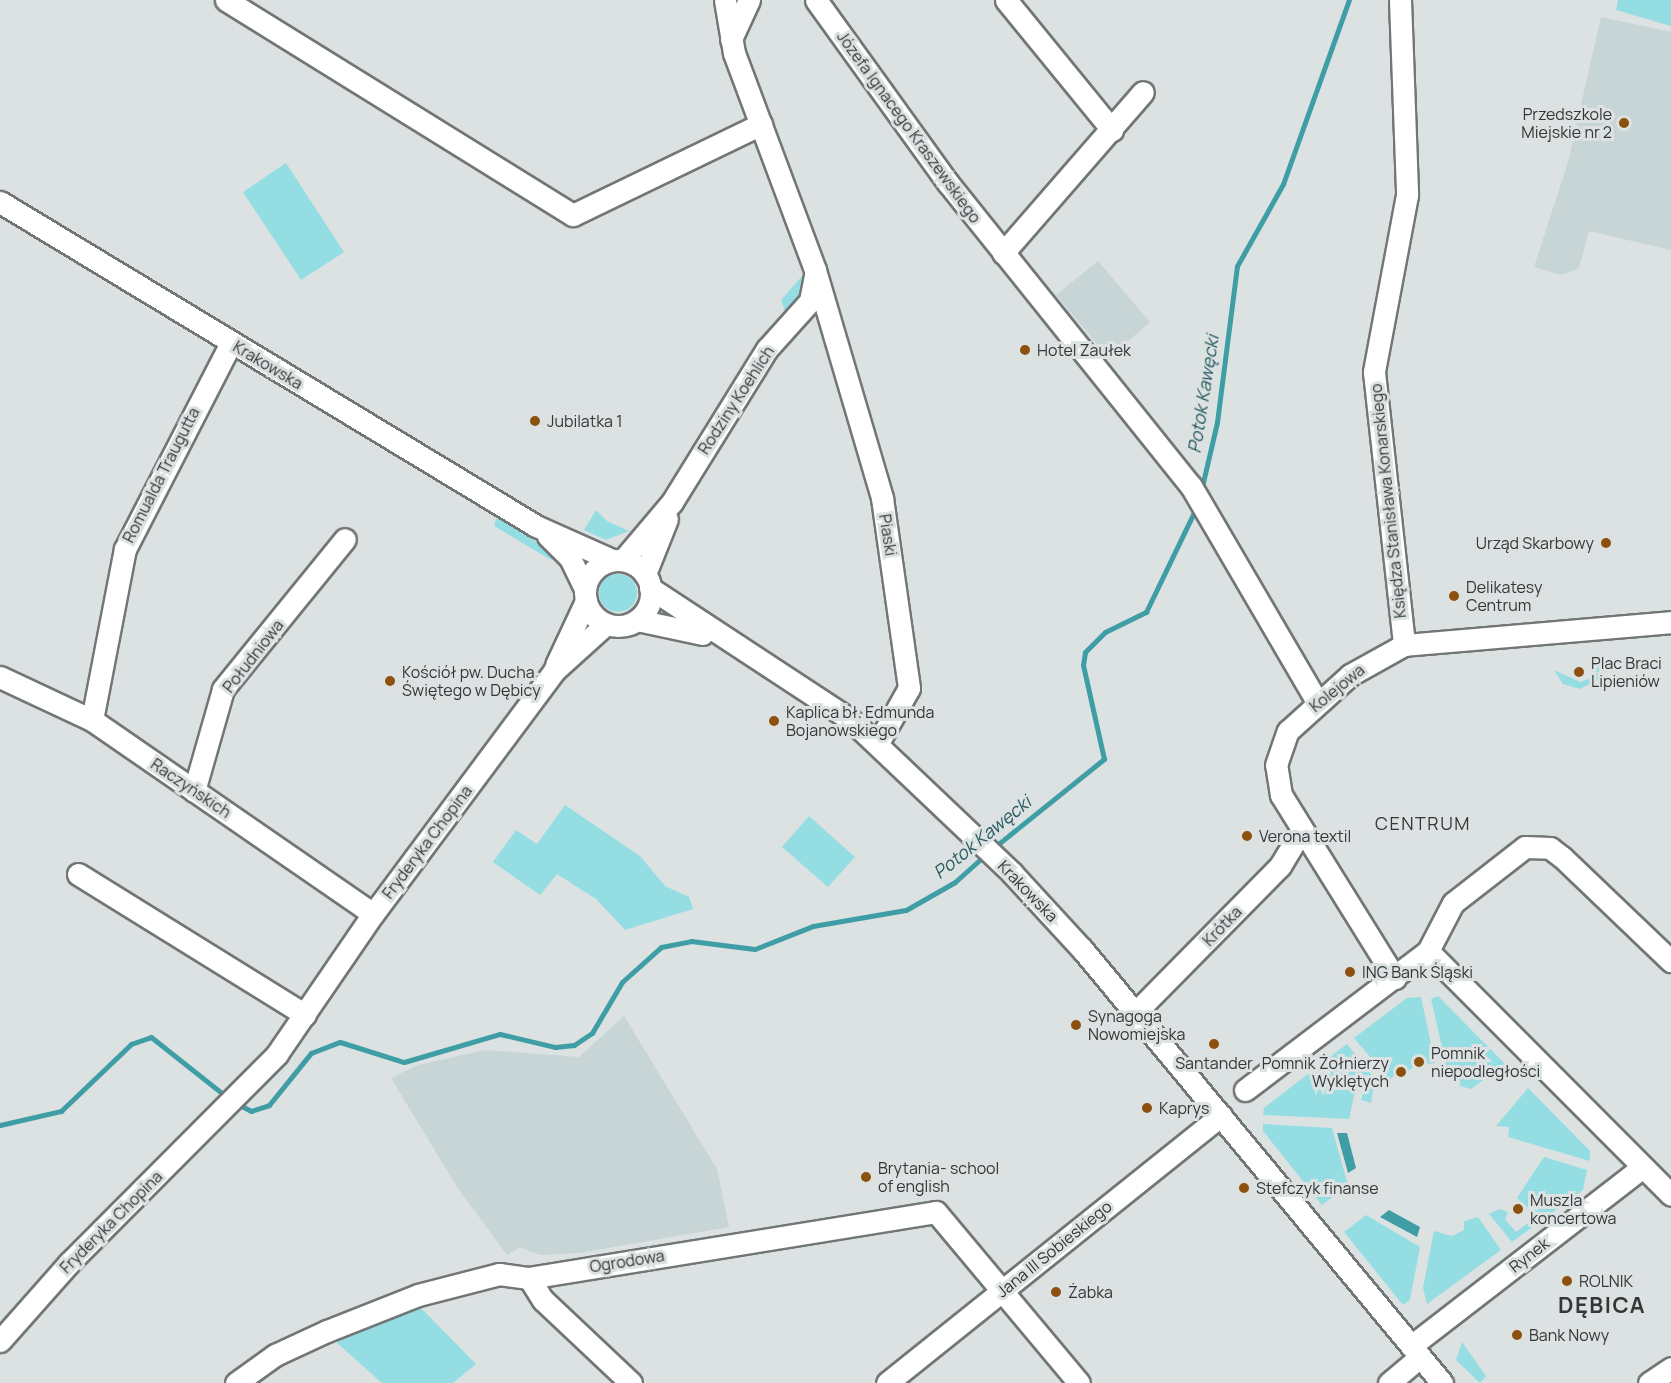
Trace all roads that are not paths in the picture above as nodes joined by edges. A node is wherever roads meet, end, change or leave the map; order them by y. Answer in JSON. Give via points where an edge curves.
{"nodes":[{"id":1,"x":226,"y":0,"type":"edge"},
{"id":2,"x":725,"y":0,"type":"edge"},
{"id":3,"x":749,"y":0,"type":"edge"},
{"id":4,"x":816,"y":0,"type":"edge"},
{"id":5,"x":1006,"y":0,"type":"edge"},
{"id":6,"x":1400,"y":0,"type":"edge"},
{"id":7,"x":731,"y":39,"type":"junction"},
{"id":8,"x":1143,"y":92,"type":"dead end"},
{"id":9,"x":761,"y":124,"type":"junction"},
{"id":10,"x":1112,"y":130,"type":"junction"},
{"id":11,"x":0,"y":202,"type":"edge"},
{"id":12,"x":1003,"y":253,"type":"junction"},
{"id":13,"x":815,"y":270,"type":"junction"},
{"id":14,"x":801,"y":313,"type":"junction"},
{"id":15,"x":833,"y":325,"type":"junction"},
{"id":16,"x":231,"y":343,"type":"junction"},
{"id":17,"x":672,"y":502,"type":"junction"},
{"id":18,"x":536,"y":526,"type":"junction"},
{"id":19,"x":345,"y":539,"type":"dead end"},
{"id":20,"x":617,"y":560,"type":"junction"},
{"id":21,"x":647,"y":581,"type":"junction"},
{"id":22,"x":585,"y":595,"type":"junction"},
{"id":23,"x":636,"y":620,"type":"junction"},
{"id":24,"x":1671,"y":622,"type":"edge"},
{"id":25,"x":606,"y":624,"type":"junction"},
{"id":26,"x":718,"y":637,"type":"junction"},
{"id":27,"x":1404,"y":645,"type":"junction"},
{"id":28,"x":554,"y":671,"type":"junction"},
{"id":29,"x":0,"y":677,"type":"edge"},
{"id":30,"x":1317,"y":702,"type":"junction"},
{"id":31,"x":92,"y":720,"type":"junction"},
{"id":32,"x":878,"y":743,"type":"junction"},
{"id":33,"x":194,"y":791,"type":"junction"},
{"id":34,"x":1301,"y":831,"type":"junction"},
{"id":35,"x":78,"y":874,"type":"dead end"},
{"id":36,"x":373,"y":914,"type":"junction"},
{"id":37,"x":1428,"y":951,"type":"junction"},
{"id":38,"x":1671,"y":961,"type":"edge"},
{"id":39,"x":1395,"y":978,"type":"junction"},
{"id":40,"x":1134,"y":1014,"type":"junction"},
{"id":41,"x":305,"y":1015,"type":"junction"},
{"id":42,"x":1245,"y":1090,"type":"dead end"},
{"id":43,"x":1221,"y":1115,"type":"junction"},
{"id":44,"x":1643,"y":1167,"type":"junction"},
{"id":45,"x":1671,"y":1195,"type":"edge"},
{"id":46,"x":529,"y":1278,"type":"junction"},
{"id":47,"x":1001,"y":1292,"type":"junction"},
{"id":48,"x":0,"y":1341,"type":"edge"},
{"id":49,"x":1416,"y":1352,"type":"junction"},
{"id":50,"x":1671,"y":1368,"type":"edge"},
{"id":51,"x":237,"y":1383,"type":"edge"},
{"id":52,"x":631,"y":1383,"type":"edge"},
{"id":53,"x":887,"y":1383,"type":"edge"},
{"id":54,"x":1079,"y":1383,"type":"edge"},
{"id":55,"x":1389,"y":1383,"type":"edge"},
{"id":56,"x":1442,"y":1383,"type":"edge"},
{"id":57,"x":1649,"y":1383,"type":"edge"}],
"edges":[{"from":1,"to":9,"type":"street","via":[[573,215]]},
{"from":2,"to":7,"type":"street","name":"Piaski"},
{"from":3,"to":7,"type":"street"},
{"from":4,"to":12,"type":"street","name":"Józefa Ignacego Kraszewskiego"},
{"from":5,"to":10,"type":"street"},
{"from":6,"to":27,"type":"street","name":"Księdza Stanisława Konarskiego","via":[[1407,195],[1374,372]]},
{"from":7,"to":9,"type":"street","name":"Piaski"},
{"from":8,"to":10,"type":"street"},
{"from":9,"to":13,"type":"street","name":"Piaski"},
{"from":10,"to":12,"type":"street"},
{"from":11,"to":16,"type":"street","name":"Krakowska"},
{"from":12,"to":30,"type":"street","name":"Józefa Ignacego Kraszewskiego","via":[[1191,486],[1303,685]]},
{"from":13,"to":14,"type":"street","name":"Rodziny Koehlich","via":[[814,291]]},
{"from":13,"to":15,"type":"street","name":"Piaski"},
{"from":14,"to":15,"type":"street"},
{"from":14,"to":17,"type":"street","name":"Rodziny Koehlich","via":[[767,350]]},
{"from":15,"to":32,"type":"street","name":"Piaski","via":[[882,498],[908,663],[909,688]]},
{"from":16,"to":18,"type":"street","name":"Krakowska"},
{"from":16,"to":31,"type":"street","name":"Romualda Traugutta","via":[[125,549]]},
{"from":17,"to":20,"type":"street","name":"Rodziny Koehlich"},
{"from":17,"to":21,"type":"street","name":"Rodziny Koehlich"},
{"from":18,"to":20,"type":"street","name":"Krakowska"},
{"from":18,"to":22,"type":"street","name":"Krakowska","via":[[570,558]]},
{"from":19,"to":33,"type":"street","name":"Południowa","via":[[223,689]]},
{"from":20,"to":21,"type":"street"},
{"from":20,"to":22,"type":"street","via":[[593,571]]},
{"from":21,"to":23,"type":"street","via":[[648,607]]},
{"from":21,"to":26,"type":"street","name":"Krakowska"},
{"from":22,"to":25,"type":"street"},
{"from":22,"to":28,"type":"street","name":"Fryderyka Chopina"},
{"from":23,"to":25,"type":"street"},
{"from":23,"to":26,"type":"street","name":"Krakowska"},
{"from":24,"to":27,"type":"street","name":"Kolejowa"},
{"from":25,"to":28,"type":"street","name":"Fryderyka Chopina"},
{"from":26,"to":32,"type":"street","name":"Krakowska","via":[[813,693]]},
{"from":27,"to":30,"type":"street","name":"Kolejowa","via":[[1376,657]]},
{"from":28,"to":36,"type":"street","name":"Fryderyka Chopina"},
{"from":29,"to":31,"type":"street","name":"Raczyńskich"},
{"from":30,"to":34,"type":"street","name":"Kolejowa","via":[[1288,731],[1276,765],[1281,795]]},
{"from":31,"to":33,"type":"street","name":"Raczyńskich"},
{"from":32,"to":40,"type":"street","name":"Krakowska","via":[[1000,862]]},
{"from":33,"to":36,"type":"street","name":"Raczyńskich"},
{"from":34,"to":39,"type":"street","name":"Kolejowa"},
{"from":34,"to":40,"type":"street","name":"Krótka","via":[[1280,866]]},
{"from":35,"to":41,"type":"street"},
{"from":36,"to":41,"type":"street","name":"Fryderyka Chopina"},
{"from":37,"to":38,"type":"street","via":[[1453,903],[1525,847],[1539,846],[1562,857]]},
{"from":37,"to":39,"type":"street"},
{"from":37,"to":44,"type":"street"},
{"from":39,"to":42,"type":"street"},
{"from":40,"to":43,"type":"street","name":"Krakowska"},
{"from":41,"to":48,"type":"street","name":"Fryderyka Chopina","via":[[234,1100],[69,1263]]},
{"from":43,"to":47,"type":"street","name":"Jana III Sobieskiego"},
{"from":43,"to":49,"type":"street"},
{"from":44,"to":45,"type":"street"},
{"from":44,"to":49,"type":"street","name":"Rynek"},
{"from":46,"to":47,"type":"street","name":"Ogrodowa","via":[[936,1212]]},
{"from":46,"to":51,"type":"street","name":"Ogrodowa","via":[[499,1274],[418,1294],[275,1355]]},
{"from":46,"to":52,"type":"street","via":[[543,1300]]},
{"from":47,"to":53,"type":"street","name":"Jana III Sobieskiego"},
{"from":47,"to":54,"type":"street","name":"Ogrodowa"},
{"from":49,"to":55,"type":"street","name":"Rynek"},
{"from":49,"to":56,"type":"street"},
{"from":50,"to":57,"type":"street"}]}
